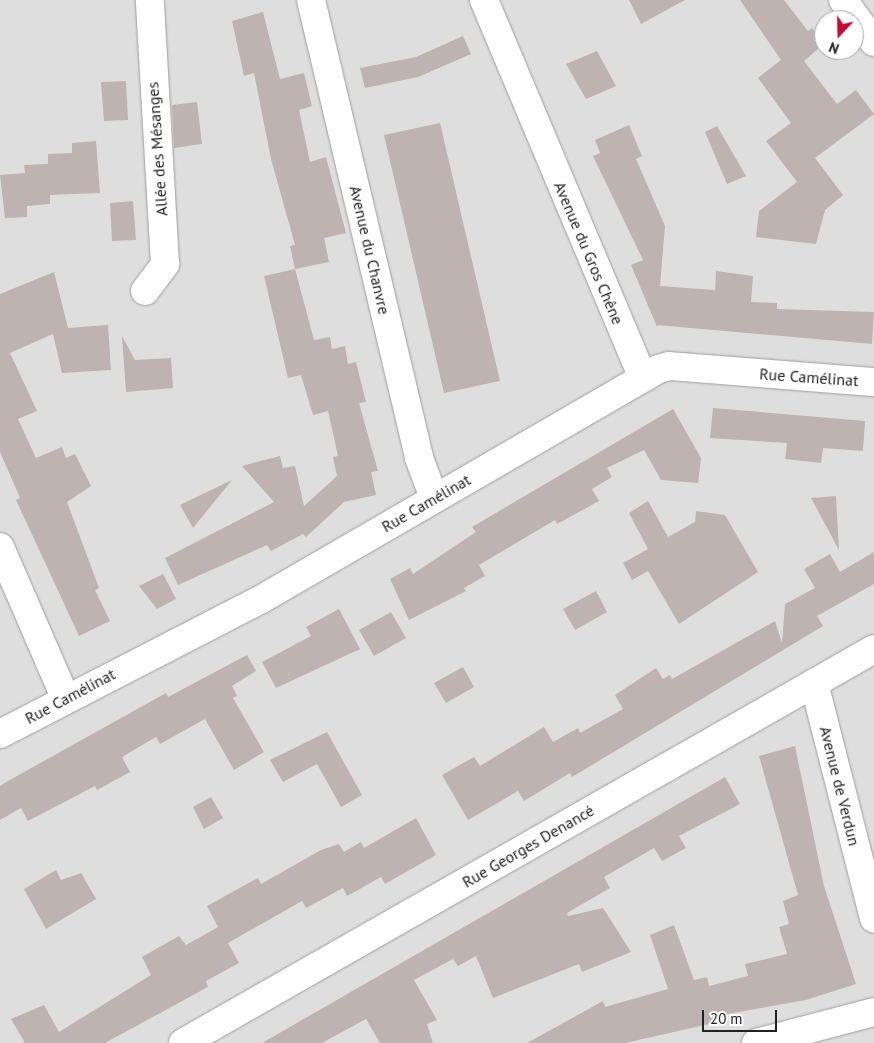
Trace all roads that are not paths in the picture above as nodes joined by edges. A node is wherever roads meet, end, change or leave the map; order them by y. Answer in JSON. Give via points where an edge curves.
{"nodes":[{"id":1,"x":150,"y":0,"type":"edge"},
{"id":2,"x":311,"y":0,"type":"edge"},
{"id":3,"x":484,"y":0,"type":"edge"},
{"id":4,"x":843,"y":0,"type":"edge"},
{"id":5,"x":874,"y":42,"type":"edge"},
{"id":6,"x":145,"y":291,"type":"dead end"},
{"id":7,"x":642,"y":376,"type":"junction"},
{"id":8,"x":874,"y":382,"type":"edge"},
{"id":9,"x":434,"y":498,"type":"junction"},
{"id":10,"x":0,"y":547,"type":"edge"},
{"id":11,"x":874,"y":649,"type":"edge"},
{"id":12,"x":814,"y":683,"type":"junction"},
{"id":13,"x":65,"y":697,"type":"junction"},
{"id":14,"x":0,"y":734,"type":"edge"},
{"id":15,"x":874,"y":918,"type":"edge"},
{"id":16,"x":874,"y":1012,"type":"edge"},
{"id":17,"x":183,"y":1043,"type":"edge"},
{"id":18,"x":756,"y":1043,"type":"edge"}],
"edges":[{"from":1,"to":6,"type":"street","name":"Allée des Mésanges","via":[[165,264]]},
{"from":2,"to":9,"type":"street","name":"Avenue du Chanvre","via":[[419,458]]},
{"from":3,"to":7,"type":"street","name":"Avenue du Gros Chêne"},
{"from":4,"to":5,"type":"street"},
{"from":7,"to":8,"type":"street","name":"Rue Camélinat","via":[[669,366]]},
{"from":7,"to":9,"type":"street","name":"Rue Camélinat"},
{"from":9,"to":13,"type":"street","name":"Rue Camélinat","via":[[260,600]]},
{"from":10,"to":13,"type":"street"},
{"from":11,"to":12,"type":"street","name":"Rue Georges Denancé"},
{"from":12,"to":15,"type":"street","name":"Avenue de Verdun"},
{"from":12,"to":17,"type":"street","name":"Rue Georges Denancé"},
{"from":13,"to":14,"type":"street","name":"Rue Camélinat"},
{"from":16,"to":18,"type":"street"}]}
